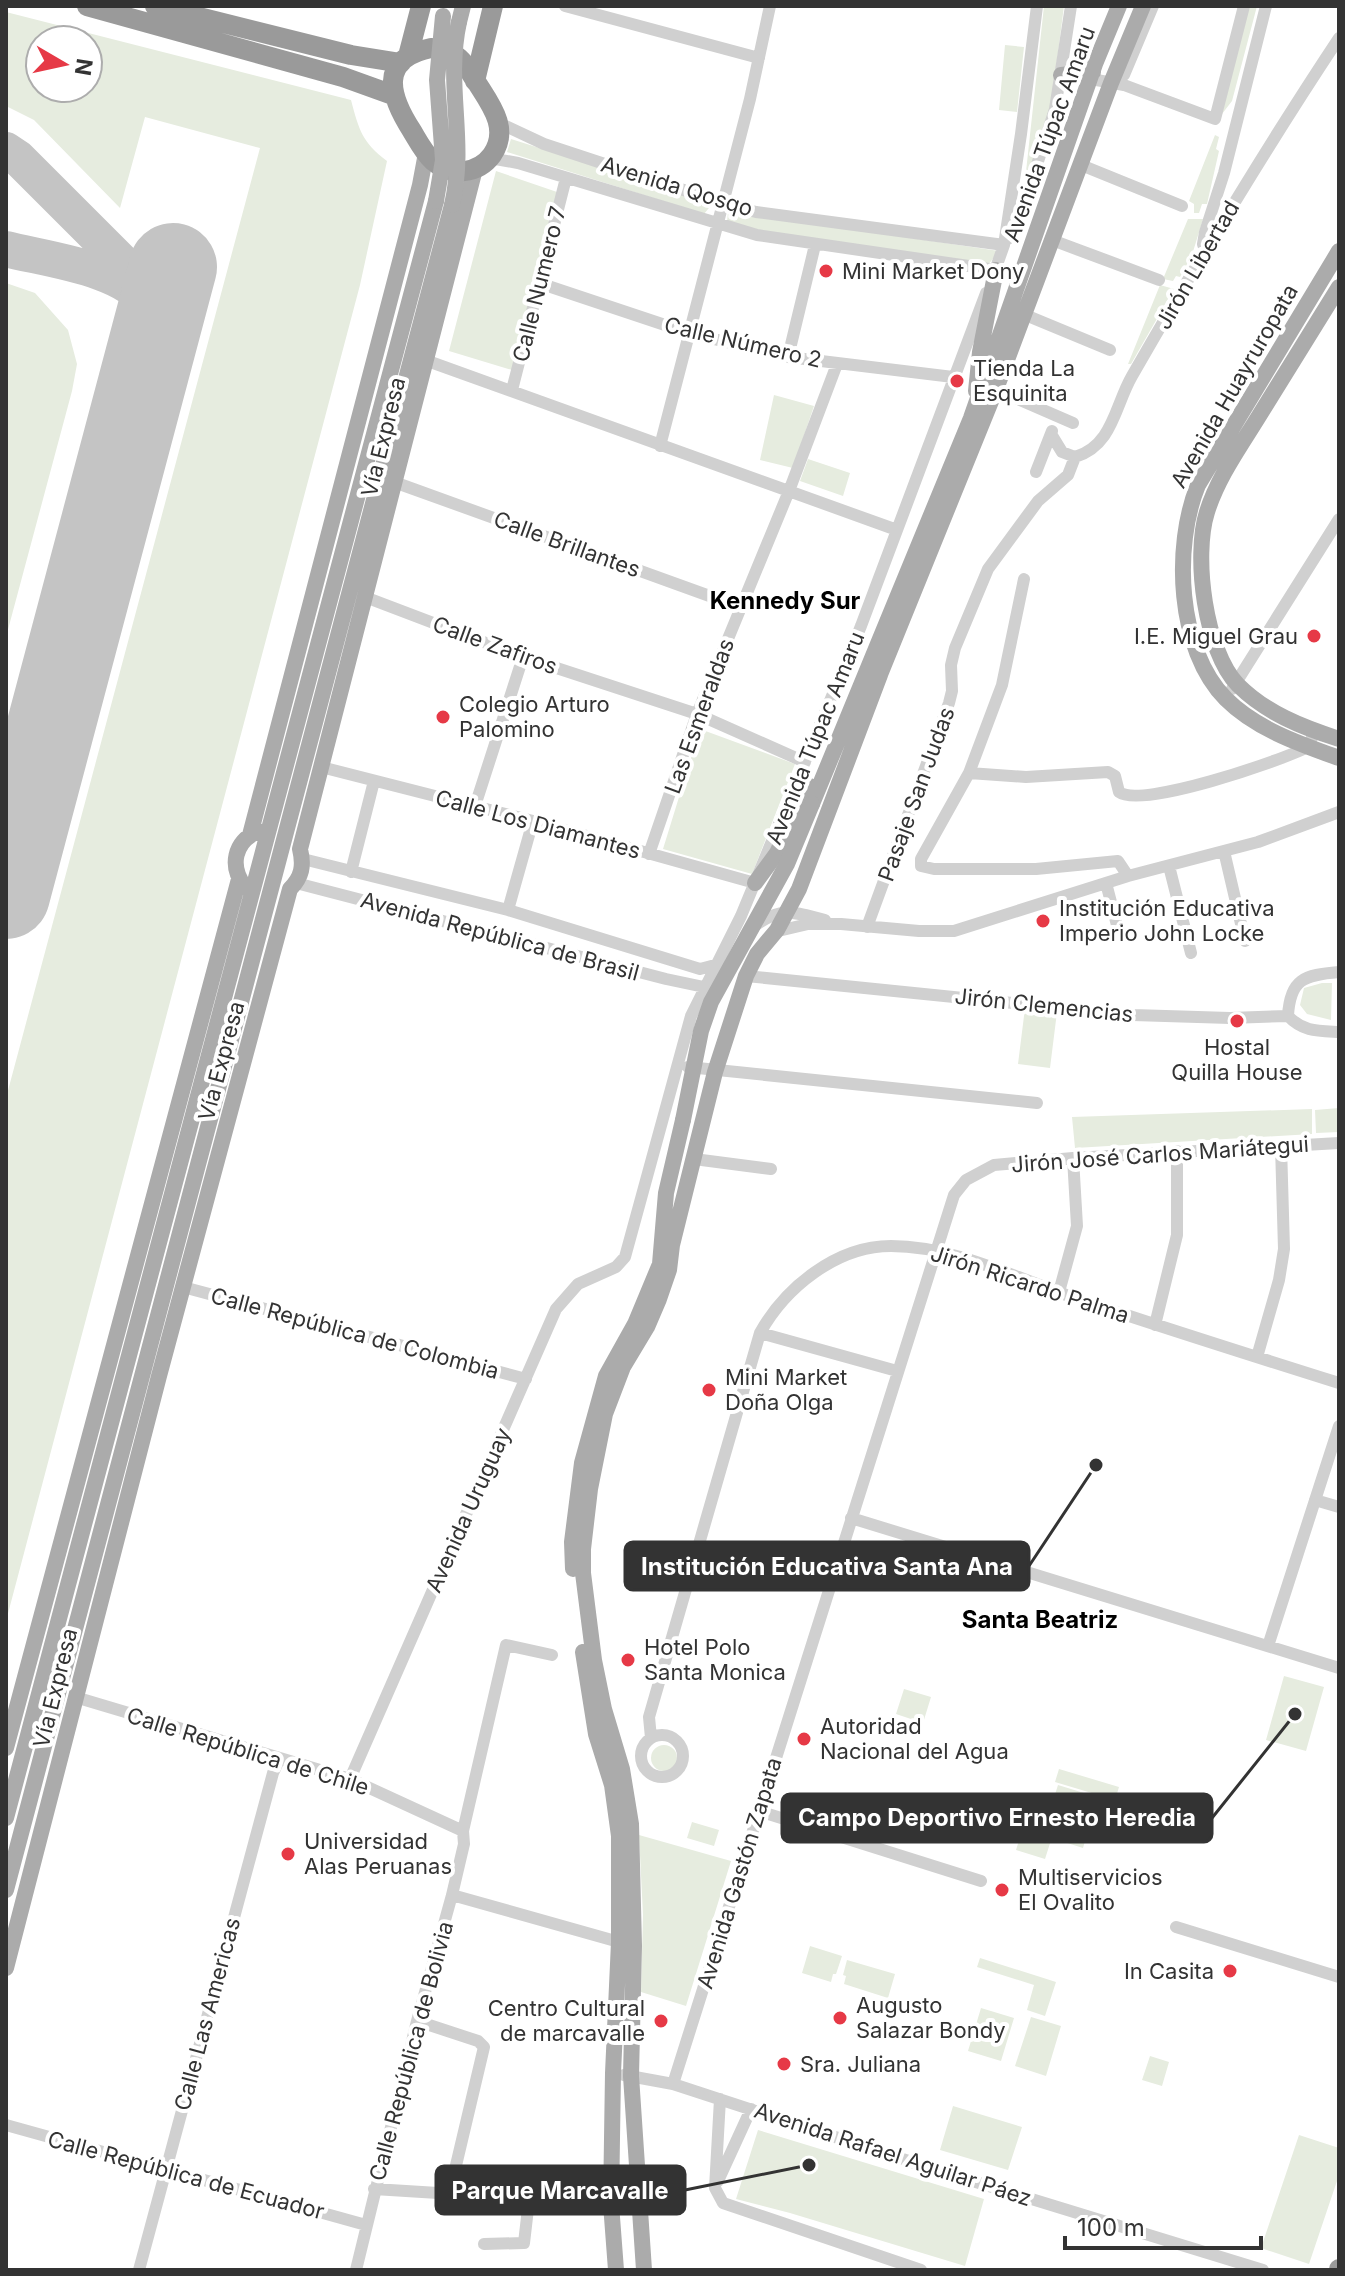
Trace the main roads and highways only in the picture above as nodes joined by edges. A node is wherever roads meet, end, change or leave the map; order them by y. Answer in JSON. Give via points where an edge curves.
{"nodes":[{"id":1,"x":87,"y":6,"type":"edge"},
{"id":2,"x":421,"y":6,"type":"edge"},
{"id":3,"x":493,"y":6,"type":"edge"},
{"id":4,"x":1119,"y":6,"type":"edge"},
{"id":5,"x":1143,"y":6,"type":"edge"},
{"id":6,"x":162,"y":12,"type":"edge"},
{"id":7,"x":453,"y":13,"type":"edge"},
{"id":8,"x":404,"y":60,"type":"junction"},
{"id":9,"x":1061,"y":75,"type":"road end"},
{"id":10,"x":1092,"y":76,"type":"junction"},
{"id":11,"x":475,"y":81,"type":"junction"},
{"id":12,"x":393,"y":95,"type":"junction"},
{"id":13,"x":426,"y":153,"type":"junction"},
{"id":14,"x":482,"y":163,"type":"junction"},
{"id":15,"x":444,"y":203,"type":"junction"},
{"id":16,"x":1338,"y":257,"type":"edge"},
{"id":17,"x":996,"y":270,"type":"road end"},
{"id":18,"x":1339,"y":287,"type":"edge"},
{"id":19,"x":985,"y":385,"type":"junction"},
{"id":20,"x":1229,"y":431,"type":"junction"},
{"id":21,"x":1244,"y":440,"type":"junction"},
{"id":22,"x":1213,"y":476,"type":"junction"},
{"id":23,"x":876,"y":647,"type":"junction"},
{"id":24,"x":880,"y":675,"type":"junction"},
{"id":25,"x":1312,"y":739,"type":"junction"},
{"id":26,"x":1339,"y":739,"type":"edge"},
{"id":27,"x":1339,"y":758,"type":"edge"},
{"id":28,"x":816,"y":805,"type":"junction"},
{"id":29,"x":269,"y":829,"type":"junction"},
{"id":30,"x":286,"y":834,"type":"junction"},
{"id":31,"x":250,"y":835,"type":"junction"},
{"id":32,"x":301,"y":854,"type":"junction"},
{"id":33,"x":239,"y":879,"type":"junction"},
{"id":34,"x":755,"y":883,"type":"road end"},
{"id":35,"x":293,"y":886,"type":"junction"},
{"id":36,"x":252,"y":892,"type":"junction"},
{"id":37,"x":270,"y":897,"type":"junction"},
{"id":38,"x":687,"y":1120,"type":"junction"},
{"id":39,"x":172,"y":1191,"type":"junction"},
{"id":40,"x":190,"y":1197,"type":"junction"},
{"id":41,"x":144,"y":1227,"type":"junction"},
{"id":42,"x":195,"y":1240,"type":"junction"},
{"id":43,"x":672,"y":1245,"type":"junction"},
{"id":44,"x":108,"y":1363,"type":"junction"},
{"id":45,"x":159,"y":1376,"type":"junction"},
{"id":46,"x":113,"y":1415,"type":"junction"},
{"id":47,"x":132,"y":1417,"type":"junction"},
{"id":48,"x":6,"y":1748,"type":"edge"},
{"id":49,"x":6,"y":1818,"type":"edge"},
{"id":50,"x":6,"y":1890,"type":"edge"},
{"id":51,"x":6,"y":1968,"type":"edge"},
{"id":52,"x":616,"y":2270,"type":"edge"},
{"id":53,"x":644,"y":2270,"type":"edge"}],
"edges":[{"from":1,"to":6,"type":"highway"},
{"from":2,"to":8,"type":"highway"},
{"from":3,"to":11,"type":"highway"},
{"from":4,"to":10,"type":"main road","name":"Avenida Túpac Amaru"},
{"from":5,"to":19,"type":"main road","name":"Avenida Túpac Amaru","via":[[1023,314]]},
{"from":6,"to":8,"type":"highway","via":[[351,55]]},
{"from":6,"to":12,"type":"highway"},
{"from":7,"to":15,"type":"main road","bridge":true,"via":[[437,71]]},
{"from":8,"to":11,"type":"highway","via":[[431,48],[442,49],[459,57]]},
{"from":8,"to":12,"type":"highway","via":[[392,83]]},
{"from":9,"to":10,"type":"main road"},
{"from":10,"to":19,"type":"main road","name":"Avenida Túpac Amaru"},
{"from":11,"to":14,"type":"highway","via":[[499,123],[496,148]]},
{"from":12,"to":13,"type":"highway"},
{"from":13,"to":14,"type":"highway","via":[[456,172]]},
{"from":13,"to":31,"type":"main road","name":"Vía Expresa"},
{"from":14,"to":32,"type":"main road","name":"Vía Expresa","via":[[425,360]]},
{"from":15,"to":29,"type":"main road","name":"Vía Expresa"},
{"from":15,"to":30,"type":"main road","name":"Vía Expresa"},
{"from":16,"to":20,"type":"main road","name":"Avenida Huayruropata"},
{"from":17,"to":19,"type":"main road"},
{"from":18,"to":21,"type":"main road","name":"Avenida Huayruropata"},
{"from":19,"to":23,"type":"main road","name":"Avenida Túpac Amaru"},
{"from":19,"to":24,"type":"main road","name":"Avenida Túpac Amaru"},
{"from":20,"to":21,"type":"main road"},
{"from":20,"to":22,"type":"main road","name":"Avenida Huayruropata"},
{"from":21,"to":22,"type":"main road","name":"Avenida Huayruropata"},
{"from":22,"to":25,"type":"main road","name":"Avenida Huayruropata","via":[[1203,527],[1202,587],[1215,639],[1236,683]]},
{"from":22,"to":25,"type":"main road","name":"Avenida Huayruropata","via":[[1191,502],[1184,540],[1185,599],[1197,650],[1225,698],[1253,721]]},
{"from":23,"to":28,"type":"main road","name":"Avenida Túpac Amaru"},
{"from":23,"to":34,"type":"main road","via":[[841,709],[787,835]]},
{"from":24,"to":28,"type":"main road","name":"Avenida Túpac Amaru"},
{"from":24,"to":43,"type":"main road","via":[[799,889],[746,976],[715,1072]]},
{"from":25,"to":26,"type":"main road","name":"Avenida Huayruropata"},
{"from":25,"to":27,"type":"main road","name":"Avenida Huayruropata"},
{"from":28,"to":38,"type":"main road","via":[[792,876],[714,1017]]},
{"from":29,"to":30,"type":"main road"},
{"from":29,"to":31,"type":"main road"},
{"from":29,"to":36,"type":"main road","name":"Vía Expresa"},
{"from":30,"to":32,"type":"main road"},
{"from":30,"to":37,"type":"main road","name":"Vía Expresa"},
{"from":31,"to":33,"type":"main road","name":"Vía Expresa","via":[[237,850]]},
{"from":32,"to":35,"type":"main road","name":"Vía Expresa","via":[[300,876]]},
{"from":33,"to":36,"type":"main road"},
{"from":33,"to":41,"type":"main road","name":"Vía Expresa"},
{"from":35,"to":37,"type":"main road"},
{"from":35,"to":42,"type":"main road","name":"Vía Expresa"},
{"from":36,"to":37,"type":"main road"},
{"from":36,"to":39,"type":"main road","name":"Vía Expresa"},
{"from":37,"to":40,"type":"main road","name":"Vía Expresa"},
{"from":38,"to":43,"type":"main road"},
{"from":38,"to":52,"type":"main road","via":[[666,1193],[660,1264],[606,1376],[582,1463],[572,1542],[588,1694],[612,1785],[619,1836],[611,2204]]},
{"from":39,"to":41,"type":"main road"},
{"from":39,"to":46,"type":"main road","name":"Vía Expresa"},
{"from":40,"to":42,"type":"main road"},
{"from":40,"to":47,"type":"main road","name":"Vía Expresa"},
{"from":41,"to":44,"type":"main road","name":"Vía Expresa"},
{"from":42,"to":45,"type":"main road","name":"Vía Expresa"},
{"from":43,"to":53,"type":"main road","via":[[659,1299],[605,1414],[583,1549],[594,1660],[631,1824],[631,2076]]},
{"from":44,"to":46,"type":"main road"},
{"from":44,"to":48,"type":"main road","name":"Vía Expresa"},
{"from":45,"to":47,"type":"main road"},
{"from":45,"to":51,"type":"main road","name":"Vía Expresa"},
{"from":46,"to":49,"type":"main road","name":"Vía Expresa"},
{"from":47,"to":50,"type":"main road","name":"Vía Expresa"}]}
